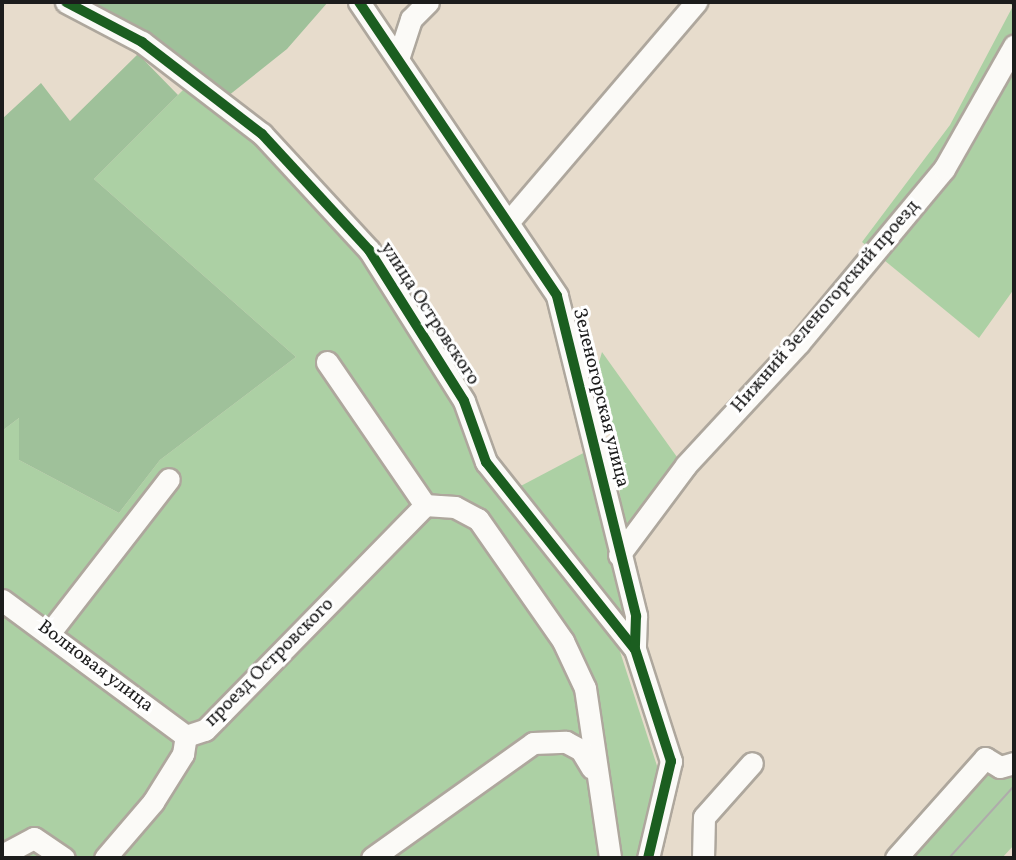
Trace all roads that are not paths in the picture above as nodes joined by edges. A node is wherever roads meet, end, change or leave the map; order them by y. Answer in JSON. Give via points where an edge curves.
{"nodes":[{"id":1,"x":66,"y":2,"type":"edge"},
{"id":2,"x":359,"y":2,"type":"edge"},
{"id":3,"x":428,"y":2,"type":"edge"},
{"id":4,"x":696,"y":2,"type":"edge"},
{"id":5,"x":1014,"y":46,"type":"edge"},
{"id":6,"x":399,"y":56,"type":"junction"},
{"id":7,"x":510,"y":220,"type":"junction"},
{"id":8,"x":327,"y":362,"type":"dead end"},
{"id":9,"x":169,"y":479,"type":"dead end"},
{"id":10,"x":425,"y":505,"type":"junction"},
{"id":11,"x":619,"y":555,"type":"junction"},
{"id":12,"x":2,"y":600,"type":"edge"},
{"id":13,"x":51,"y":631,"type":"junction"},
{"id":14,"x":635,"y":649,"type":"junction"},
{"id":15,"x":186,"y":736,"type":"junction"},
{"id":16,"x":752,"y":763,"type":"dead end"},
{"id":17,"x":1014,"y":763,"type":"edge"},
{"id":18,"x":592,"y":768,"type":"junction"},
{"id":19,"x":2,"y":855,"type":"edge"},
{"id":20,"x":64,"y":858,"type":"edge"},
{"id":21,"x":105,"y":858,"type":"edge"},
{"id":22,"x":372,"y":858,"type":"edge"},
{"id":23,"x":610,"y":858,"type":"edge"},
{"id":24,"x":648,"y":858,"type":"edge"},
{"id":25,"x":703,"y":858,"type":"edge"},
{"id":26,"x":896,"y":858,"type":"edge"}],
"edges":[{"from":1,"to":14,"type":"street","name":"улица Островского","via":[[142,42],[262,134],[369,250],[464,401],[486,462]]},
{"from":2,"to":6,"type":"street","name":"Зеленогорская улица"},
{"from":3,"to":6,"type":"street","via":[[411,19]]},
{"from":4,"to":7,"type":"street"},
{"from":5,"to":11,"type":"street","name":"Нижний Зеленогорский проезд","via":[[944,169],[799,343],[686,465]]},
{"from":6,"to":7,"type":"street","name":"Зеленогорская улица"},
{"from":7,"to":11,"type":"street","name":"Зеленогорская улица","via":[[557,296]]},
{"from":8,"to":10,"type":"street"},
{"from":9,"to":13,"type":"street"},
{"from":10,"to":15,"type":"street","name":"проезд Островского","via":[[205,730]]},
{"from":10,"to":18,"type":"street","via":[[455,507],[478,519],[563,641],[585,688]]},
{"from":11,"to":14,"type":"street","name":"Зеленогорская улица","via":[[636,616]]},
{"from":12,"to":13,"type":"street","name":"Волновая улица"},
{"from":13,"to":15,"type":"street","name":"Волновая улица"},
{"from":14,"to":24,"type":"street","via":[[671,761]]},
{"from":15,"to":21,"type":"street","name":"проезд Островского","via":[[183,754],[153,802]]},
{"from":16,"to":25,"type":"street","via":[[704,817]]},
{"from":17,"to":26,"type":"street","via":[[1000,766],[985,758]]},
{"from":18,"to":22,"type":"street","via":[[566,742],[533,743]]},
{"from":18,"to":23,"type":"street"},
{"from":19,"to":20,"type":"street","via":[[34,838]]}]}
